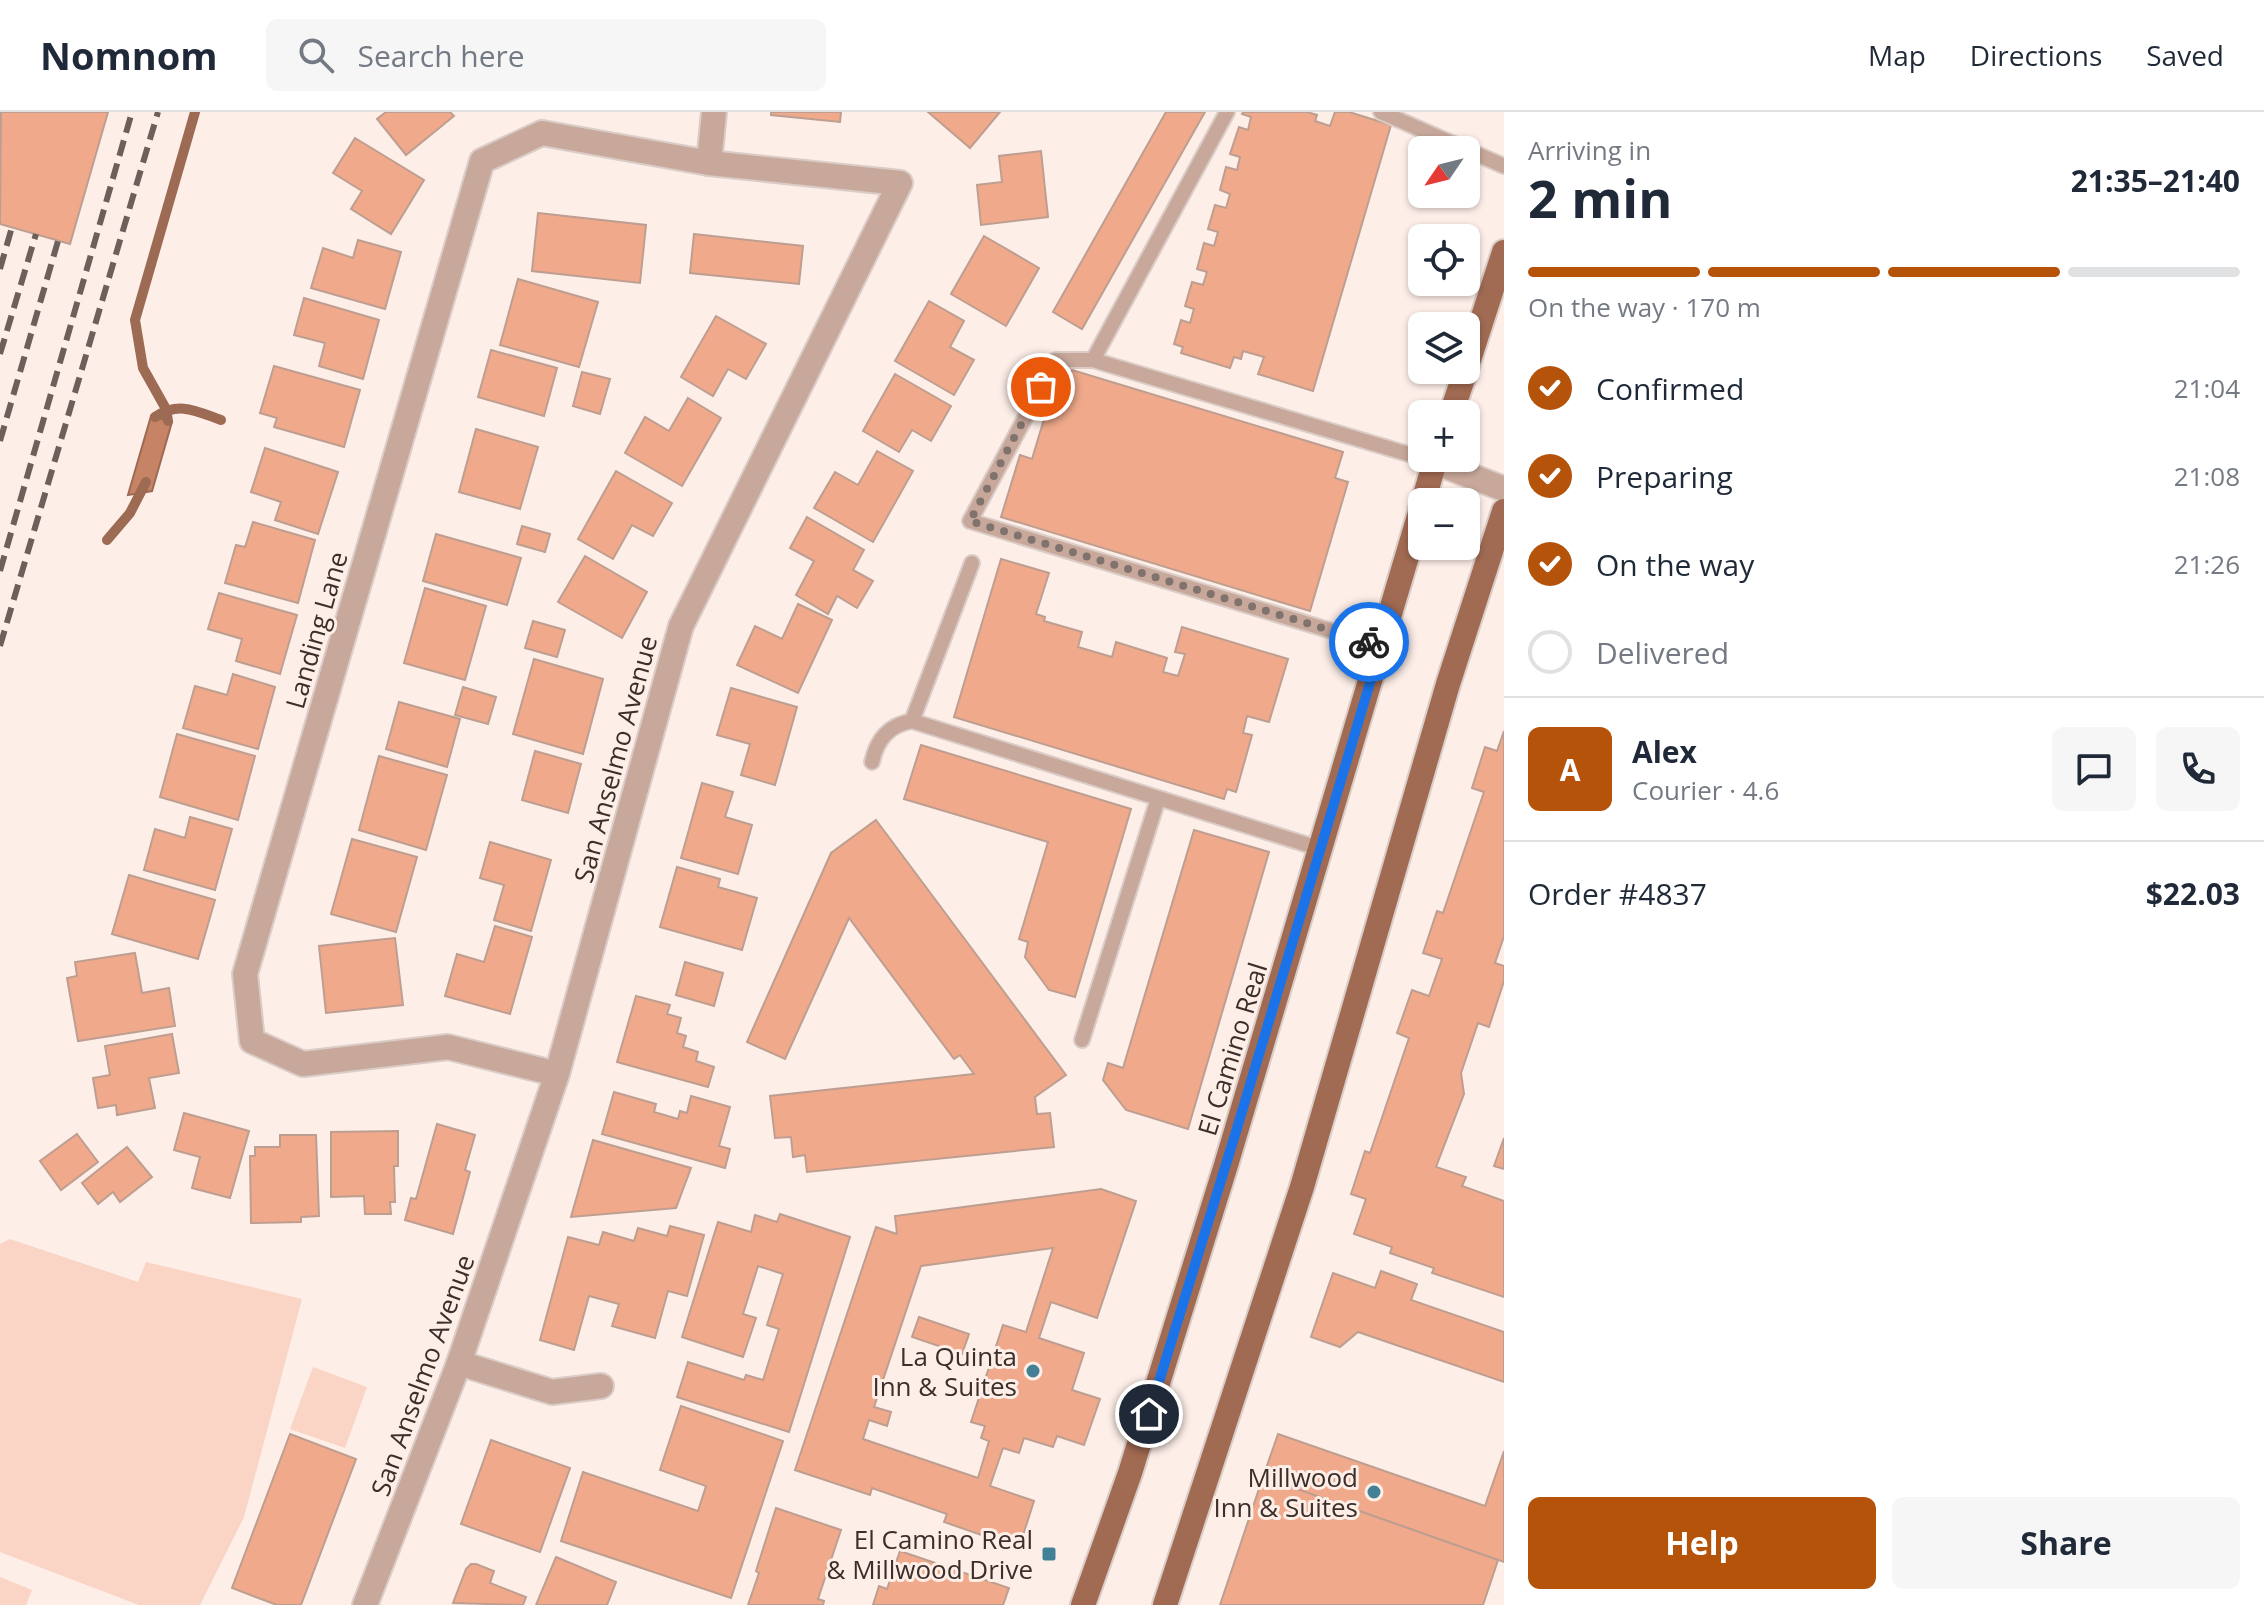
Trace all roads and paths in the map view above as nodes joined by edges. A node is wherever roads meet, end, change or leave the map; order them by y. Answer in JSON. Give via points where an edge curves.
{"nodes":[{"id":1,"x":714,"y":112,"type":"edge"},
{"id":2,"x":1227,"y":112,"type":"edge"},
{"id":3,"x":1381,"y":112,"type":"edge"},
{"id":4,"x":709,"y":163,"type":"junction"},
{"id":5,"x":1504,"y":166,"type":"edge"},
{"id":6,"x":1504,"y":252,"type":"edge"},
{"id":7,"x":1480,"y":327,"type":"edge"},
{"id":8,"x":1093,"y":360,"type":"junction"},
{"id":9,"x":1408,"y":452,"type":"edge"},
{"id":10,"x":1464,"y":472,"type":"edge"},
{"id":11,"x":1504,"y":489,"type":"edge"},
{"id":12,"x":1504,"y":511,"type":"edge"},
{"id":13,"x":1408,"y":555,"type":"edge"},
{"id":14,"x":972,"y":563,"type":"dead end"},
{"id":15,"x":1381,"y":646,"type":"junction"},
{"id":16,"x":912,"y":721,"type":"junction"},
{"id":17,"x":872,"y":762,"type":"dead end"},
{"id":18,"x":1158,"y":799,"type":"junction"},
{"id":19,"x":1321,"y":849,"type":"junction"},
{"id":20,"x":1082,"y":1040,"type":"dead end"},
{"id":21,"x":557,"y":1074,"type":"junction"},
{"id":22,"x":459,"y":1363,"type":"junction"},
{"id":23,"x":601,"y":1386,"type":"dead end"},
{"id":24,"x":365,"y":1605,"type":"edge"},
{"id":25,"x":1083,"y":1605,"type":"edge"},
{"id":26,"x":1165,"y":1605,"type":"edge"}],
"edges":[{"from":1,"to":4,"type":"street"},
{"from":2,"to":8,"type":"lane"},
{"from":3,"to":5,"type":"lane"},
{"from":4,"to":21,"type":"street","name":"San Anselmo Avenue","via":[[900,183],[681,626]]},
{"from":4,"to":21,"type":"street","name":"Landing Lane","via":[[542,133],[482,161],[245,974],[252,1041],[303,1064],[448,1047]]},
{"from":6,"to":7,"type":"main road"},
{"from":8,"to":9,"type":"lane"},
{"from":8,"to":15,"type":"lane","via":[[1056,360],[970,521]]},
{"from":10,"to":11,"type":"street"},
{"from":12,"to":26,"type":"main road","via":[[1448,684],[1302,1187]]},
{"from":13,"to":15,"type":"main road","name":"El Camino Real"},
{"from":14,"to":16,"type":"lane"},
{"from":15,"to":19,"type":"main road","name":"El Camino Real"},
{"from":16,"to":17,"type":"lane","via":[[890,728]]},
{"from":16,"to":18,"type":"lane"},
{"from":18,"to":19,"type":"lane"},
{"from":18,"to":20,"type":"lane"},
{"from":19,"to":25,"type":"main road","name":"El Camino Real","via":[[1130,1473]]},
{"from":21,"to":22,"type":"street","name":"San Anselmo Avenue"},
{"from":22,"to":23,"type":"street","via":[[552,1392]]},
{"from":22,"to":24,"type":"street","name":"San Anselmo Avenue"}]}
